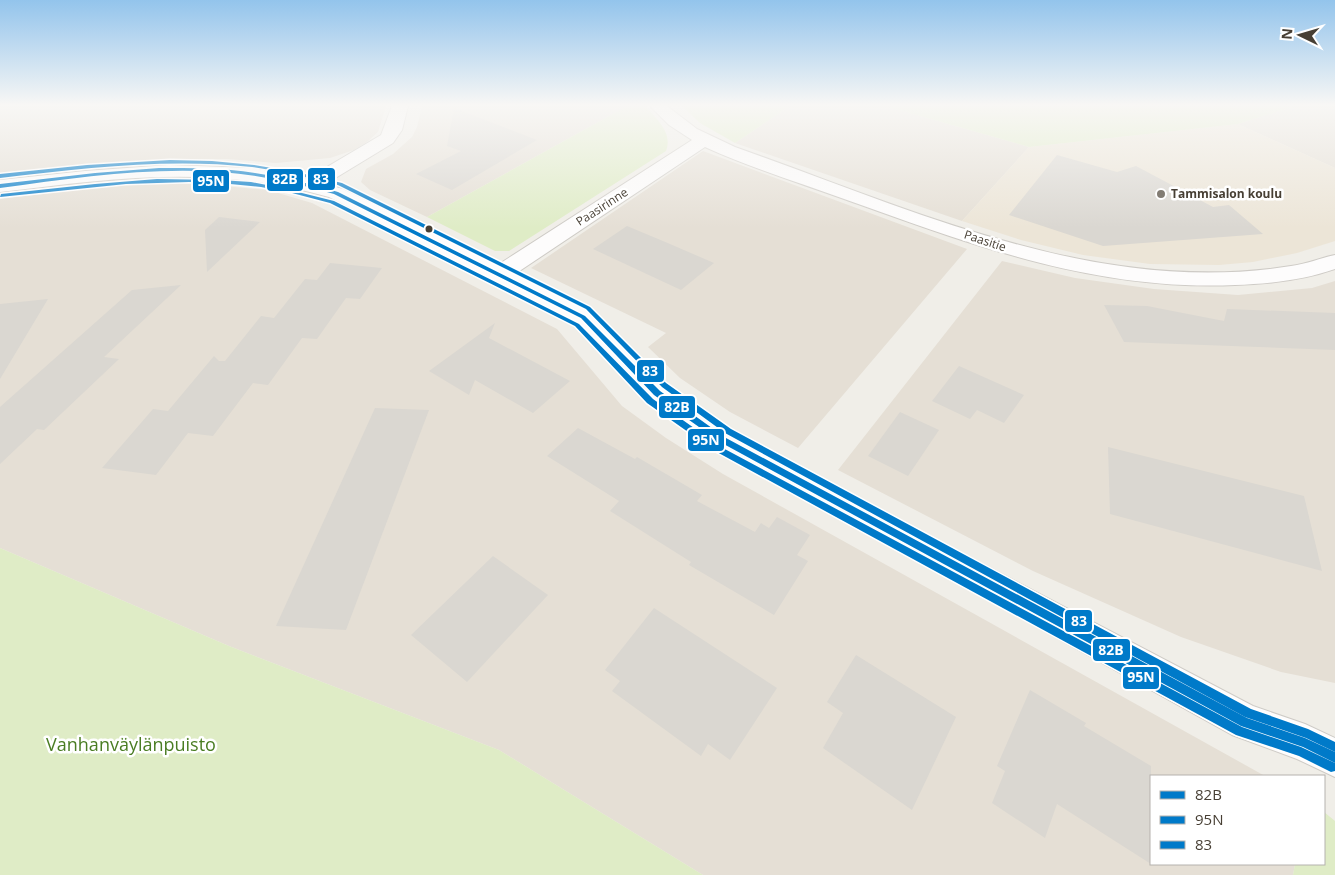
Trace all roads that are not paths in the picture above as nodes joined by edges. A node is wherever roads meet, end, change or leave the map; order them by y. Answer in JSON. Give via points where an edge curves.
{"nodes":[{"id":1,"x":374,"y":147,"type":"edge"},
{"id":2,"x":694,"y":147,"type":"edge"},
{"id":3,"x":719,"y":147,"type":"edge"},
{"id":4,"x":312,"y":184,"type":"junction"},
{"id":5,"x":0,"y":186,"type":"edge"},
{"id":6,"x":1335,"y":262,"type":"edge"},
{"id":7,"x":501,"y":273,"type":"junction"},
{"id":8,"x":1335,"y":758,"type":"edge"}],
"edges":[{"from":1,"to":4,"type":"street"},
{"from":2,"to":7,"type":"street","name":"Paasirinne"},
{"from":3,"to":6,"type":"street","name":"Paasitie","via":[[953,231],[1056,262],[1124,273],[1203,279],[1266,276],[1310,270]]},
{"from":4,"to":5,"type":"street","via":[[262,174],[185,169]]},
{"from":4,"to":7,"type":"street"},
{"from":7,"to":8,"type":"street","via":[[583,317],[657,393],[723,440],[1245,722],[1305,743]]}]}
